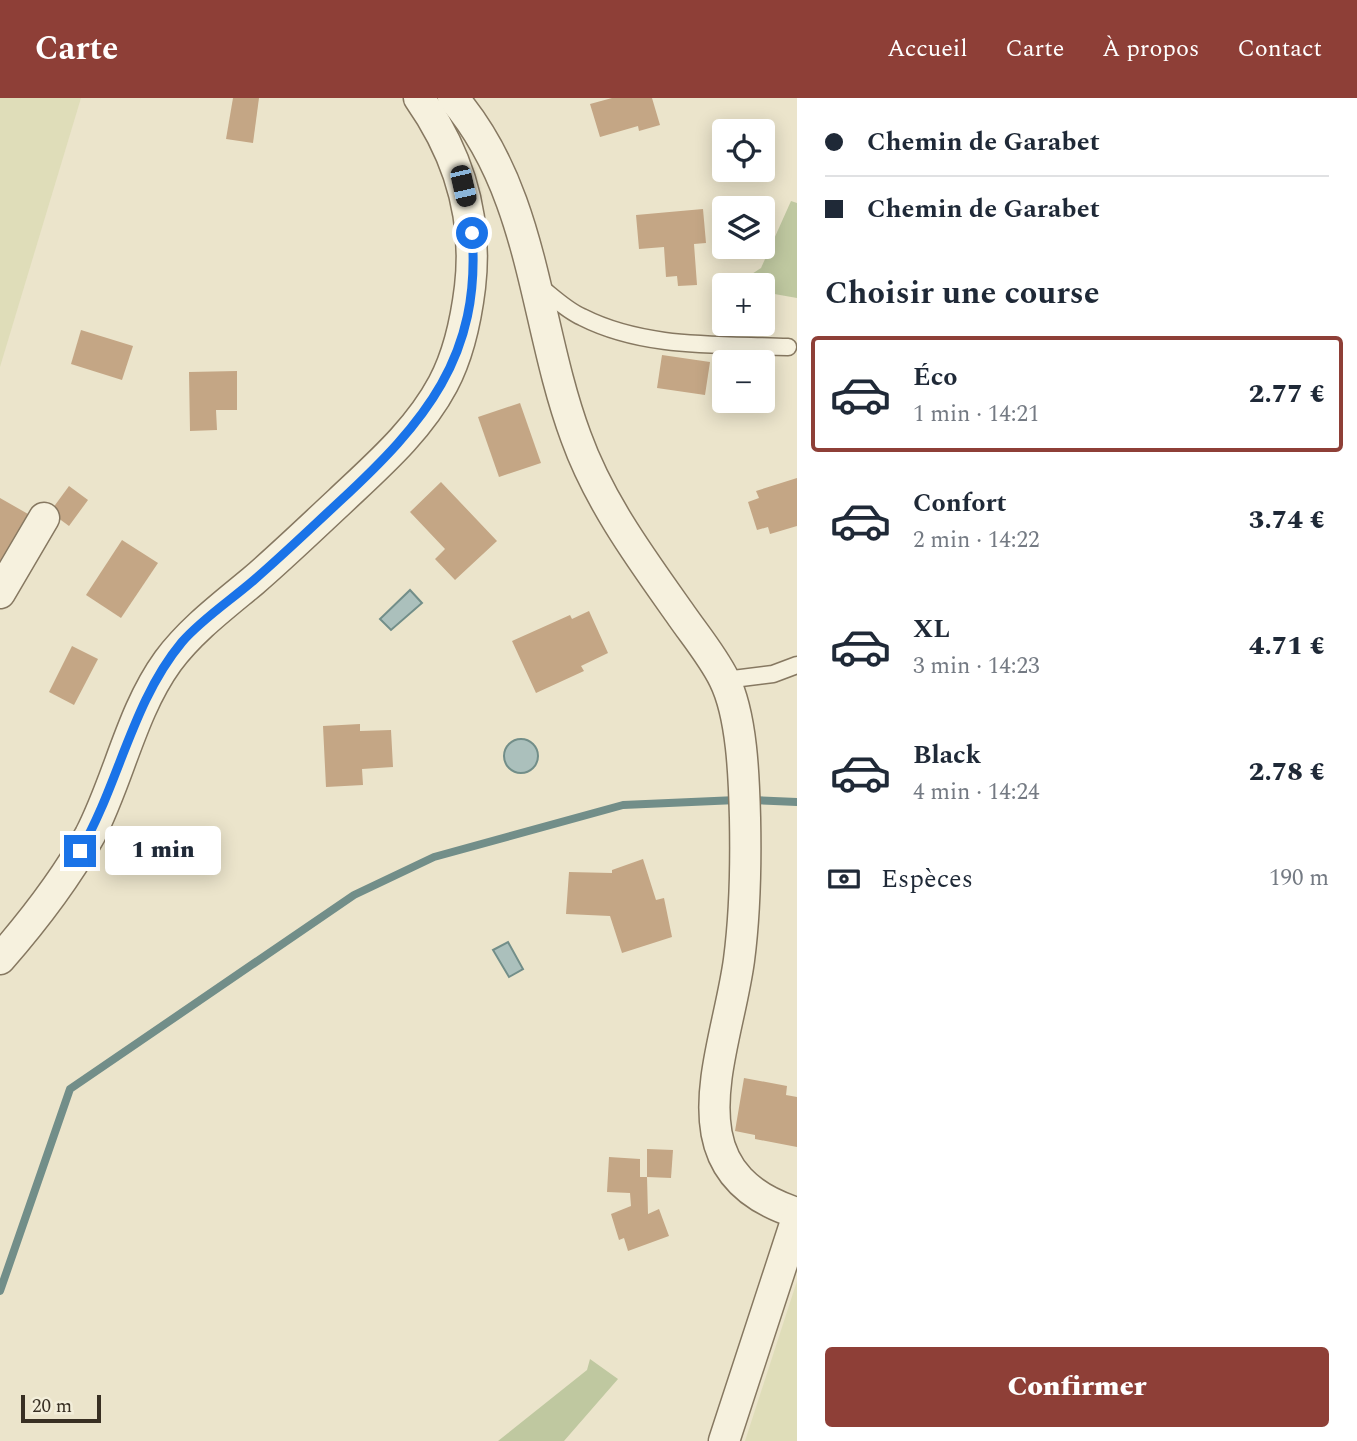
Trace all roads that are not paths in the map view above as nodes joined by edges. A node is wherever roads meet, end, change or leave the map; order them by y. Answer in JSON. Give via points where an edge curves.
{"nodes":[{"id":1,"x":419,"y":98,"type":"edge"},
{"id":2,"x":453,"y":98,"type":"edge"},
{"id":3,"x":537,"y":285,"type":"junction"},
{"id":4,"x":788,"y":347,"type":"dead end"},
{"id":5,"x":44,"y":518,"type":"dead end"},
{"id":6,"x":0,"y":593,"type":"edge"},
{"id":7,"x":797,"y":665,"type":"edge"},
{"id":8,"x":725,"y":680,"type":"junction"},
{"id":9,"x":0,"y":959,"type":"edge"},
{"id":10,"x":797,"y":1213,"type":"edge"},
{"id":11,"x":797,"y":1219,"type":"edge"},
{"id":12,"x":724,"y":1441,"type":"edge"}],
"edges":[{"from":1,"to":9,"type":"street","via":[[451,150],[471,218],[468,303],[444,383],[395,450],[184,640],[147,698],[90,834],[59,886]]},
{"from":2,"to":3,"type":"street","via":[[475,124],[500,174],[522,228]]},
{"from":3,"to":4,"type":"lane","via":[[580,317],[626,334],[663,341]]},
{"from":3,"to":8,"type":"street","via":[[576,437],[603,496]]},
{"from":5,"to":6,"type":"street"},
{"from":7,"to":8,"type":"lane","via":[[773,674]]},
{"from":8,"to":10,"type":"street","via":[[743,754],[745,822],[739,959],[719,1061],[713,1108],[716,1133],[738,1181],[754,1195]]},
{"from":11,"to":12,"type":"street"}]}
